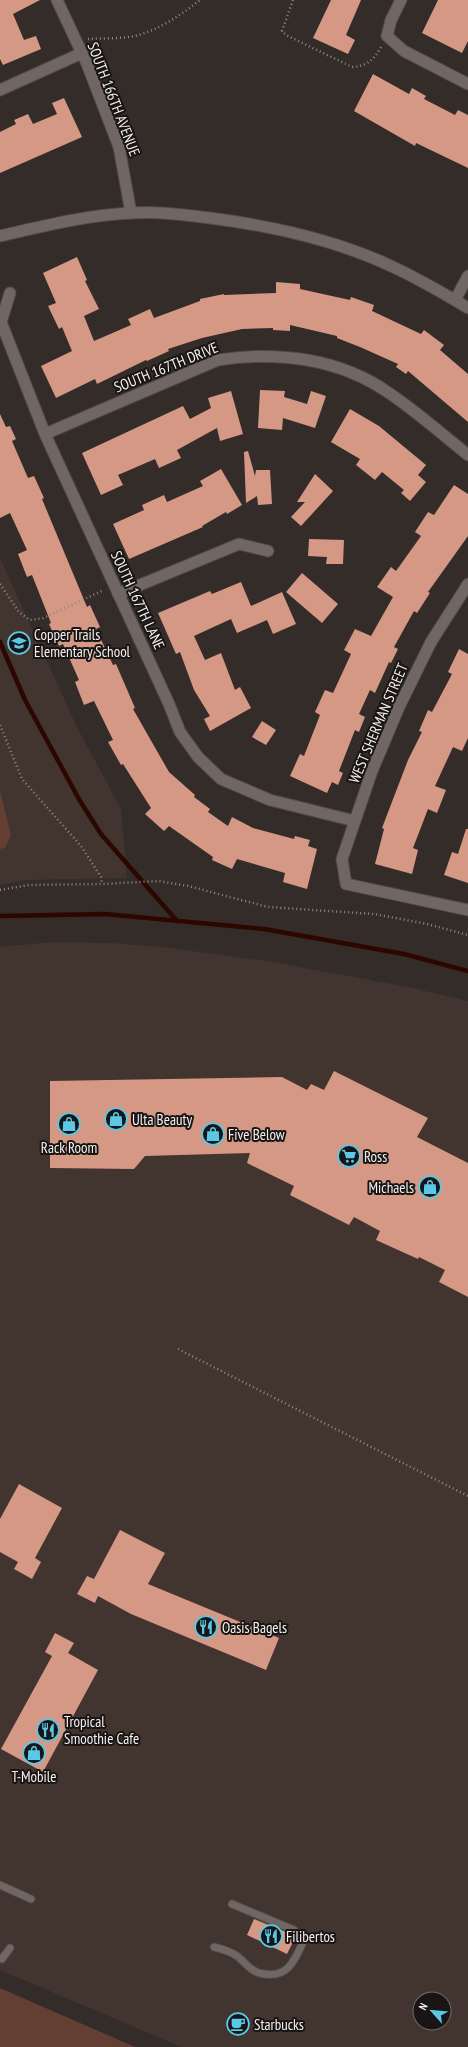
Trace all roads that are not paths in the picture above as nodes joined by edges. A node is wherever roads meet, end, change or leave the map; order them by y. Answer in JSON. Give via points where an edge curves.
{"nodes":[{"id":1,"x":57,"y":0,"type":"edge"},
{"id":2,"x":401,"y":0,"type":"edge"},
{"id":3,"x":82,"y":53,"type":"junction"},
{"id":4,"x":468,"y":84,"type":"edge"},
{"id":5,"x":0,"y":90,"type":"edge"},
{"id":6,"x":132,"y":213,"type":"junction"},
{"id":7,"x":0,"y":236,"type":"edge"},
{"id":8,"x":468,"y":276,"type":"edge"},
{"id":9,"x":10,"y":293,"type":"dead end"},
{"id":10,"x":455,"y":300,"type":"junction"},
{"id":11,"x":468,"y":308,"type":"edge"},
{"id":12,"x":45,"y":434,"type":"junction"},
{"id":13,"x":468,"y":455,"type":"edge"},
{"id":14,"x":268,"y":551,"type":"dead end"},
{"id":15,"x":468,"y":584,"type":"edge"},
{"id":16,"x":116,"y":589,"type":"junction"},
{"id":17,"x":355,"y":820,"type":"junction"},
{"id":18,"x":468,"y":910,"type":"edge"},
{"id":19,"x":0,"y":1885,"type":"edge"},
{"id":20,"x":31,"y":1899,"type":"dead end"},
{"id":21,"x":232,"y":1904,"type":"dead end"},
{"id":22,"x":214,"y":1947,"type":"dead end"},
{"id":23,"x":10,"y":1948,"type":"dead end"},
{"id":24,"x":0,"y":1958,"type":"edge"}],
"edges":[{"from":1,"to":3,"type":"street","name":"SOUTH 166TH AVENUE"},
{"from":2,"to":4,"type":"street","via":[[391,20],[387,36],[404,51]]},
{"from":3,"to":5,"type":"street"},
{"from":3,"to":6,"type":"street","name":"SOUTH 166TH AVENUE","via":[[119,147]]},
{"from":6,"to":7,"type":"street"},
{"from":6,"to":10,"type":"street","via":[[257,224],[287,231],[370,257]]},
{"from":8,"to":10,"type":"street"},
{"from":9,"to":12,"type":"street","name":"SOUTH 167TH LANE","via":[[1,322]]},
{"from":10,"to":11,"type":"street"},
{"from":12,"to":13,"type":"street","name":"SOUTH 167TH DRIVE","via":[[218,360],[247,356],[285,356],[313,360],[364,378],[412,409]]},
{"from":12,"to":16,"type":"street","name":"SOUTH 167TH LANE"},
{"from":14,"to":16,"type":"street","via":[[239,544]]},
{"from":15,"to":17,"type":"street","name":"WEST SHERMAN STREET","via":[[431,642],[399,707]]},
{"from":16,"to":17,"type":"street","name":"SOUTH 167TH LANE","via":[[180,732],[198,757],[221,779],[270,800]]},
{"from":17,"to":18,"type":"street","name":"WEST SHERMAN STREET","via":[[342,859],[346,884]]},
{"from":19,"to":20,"type":"lane"},
{"from":21,"to":22,"type":"lane","via":[[294,1930],[303,1942],[288,1970],[274,1974],[258,1973],[237,1956]]},
{"from":23,"to":24,"type":"lane","via":[[2,1959]]}]}
